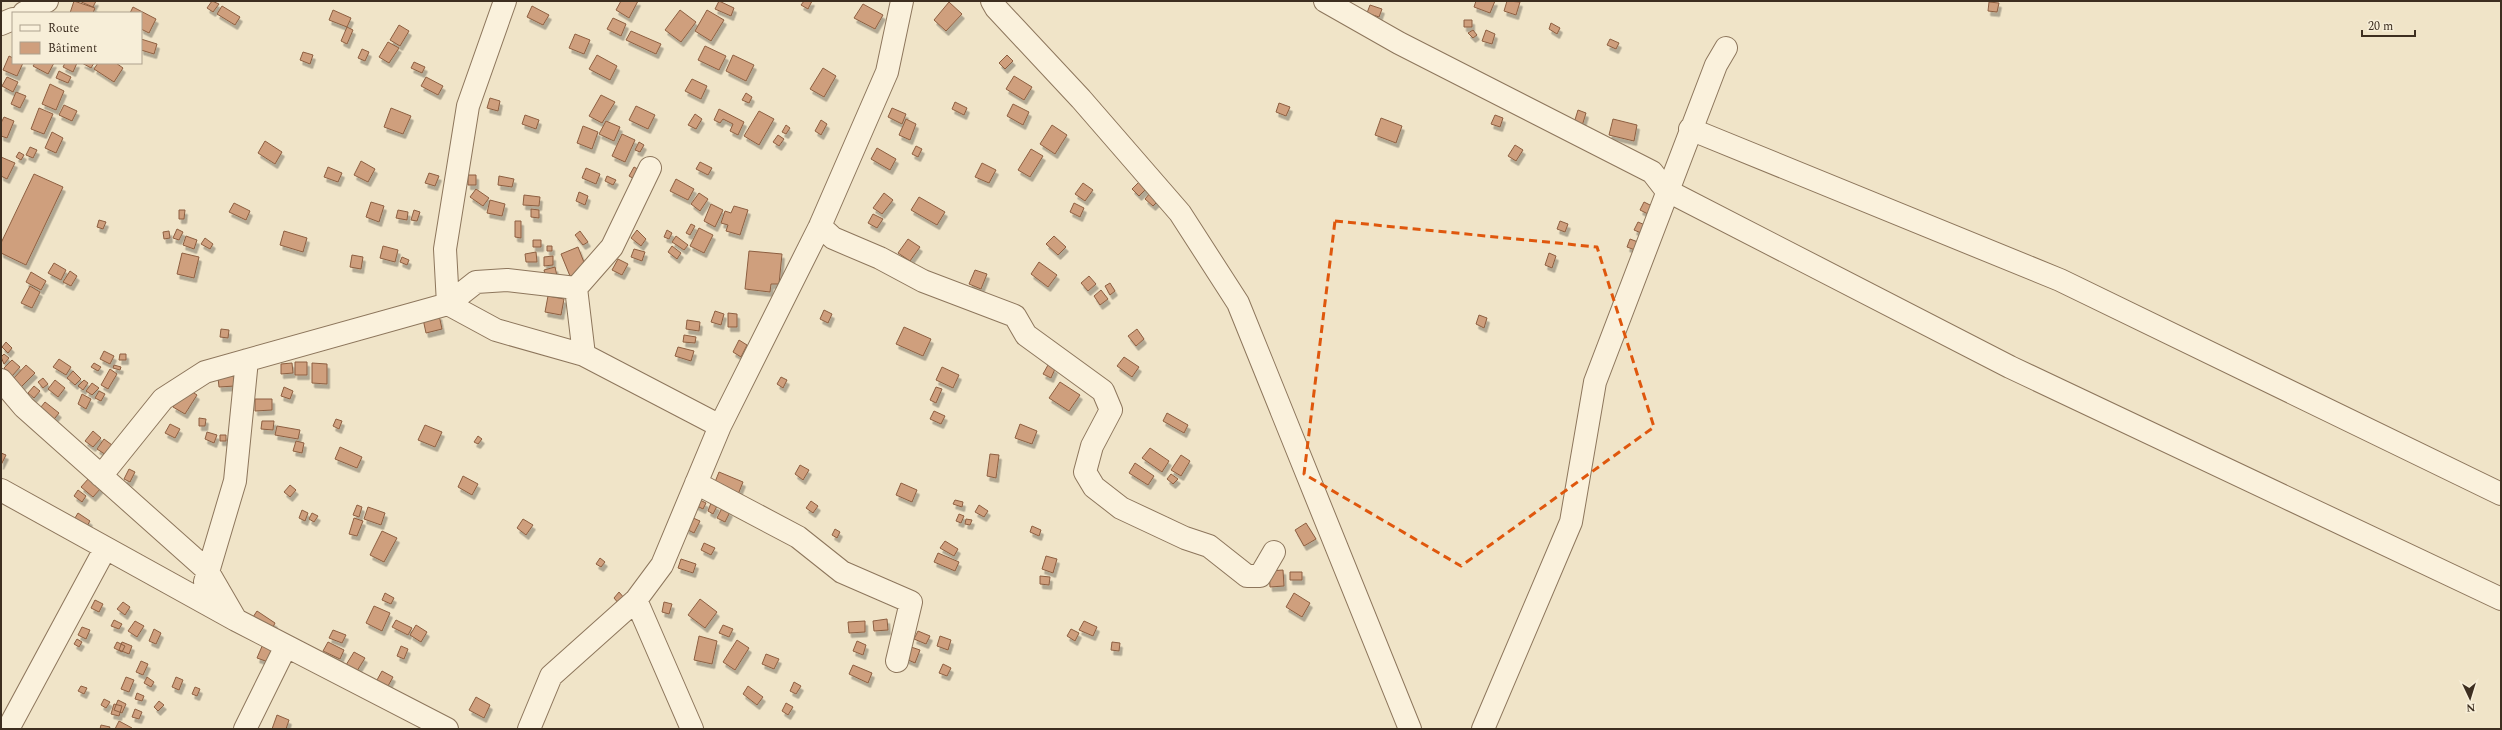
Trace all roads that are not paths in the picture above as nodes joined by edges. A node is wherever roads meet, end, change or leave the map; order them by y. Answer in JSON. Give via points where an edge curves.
{"nodes":[{"id":1,"x":47,"y":1,"type":"edge"},
{"id":2,"x":505,"y":1,"type":"edge"},
{"id":3,"x":902,"y":1,"type":"edge"},
{"id":4,"x":992,"y":1,"type":"edge"},
{"id":5,"x":1325,"y":1,"type":"edge"},
{"id":6,"x":26,"y":12,"type":"edge"},
{"id":7,"x":12,"y":19,"type":"edge"},
{"id":8,"x":1,"y":24,"type":"edge"},
{"id":9,"x":1726,"y":48,"type":"dead end"},
{"id":10,"x":1690,"y":129,"type":"junction"},
{"id":11,"x":650,"y":168,"type":"dead end"},
{"id":12,"x":1666,"y":190,"type":"junction"},
{"id":13,"x":820,"y":226,"type":"junction"},
{"id":14,"x":576,"y":288,"type":"junction"},
{"id":15,"x":448,"y":304,"type":"junction"},
{"id":16,"x":584,"y":354,"type":"junction"},
{"id":17,"x":247,"y":360,"type":"junction"},
{"id":18,"x":1,"y":380,"type":"edge"},
{"id":19,"x":720,"y":426,"type":"junction"},
{"id":20,"x":101,"y":476,"type":"junction"},
{"id":21,"x":696,"y":484,"type":"junction"},
{"id":22,"x":1,"y":490,"type":"edge"},
{"id":23,"x":2501,"y":494,"type":"edge"},
{"id":24,"x":105,"y":549,"type":"junction"},
{"id":25,"x":1274,"y":552,"type":"dead end"},
{"id":26,"x":207,"y":570,"type":"junction"},
{"id":27,"x":2501,"y":599,"type":"edge"},
{"id":28,"x":636,"y":600,"type":"junction"},
{"id":29,"x":202,"y":601,"type":"junction"},
{"id":30,"x":236,"y":620,"type":"junction"},
{"id":31,"x":286,"y":646,"type":"junction"},
{"id":32,"x":897,"y":661,"type":"dead end"},
{"id":33,"x":8,"y":729,"type":"edge"},
{"id":34,"x":245,"y":729,"type":"edge"},
{"id":35,"x":447,"y":729,"type":"edge"},
{"id":36,"x":529,"y":729,"type":"edge"},
{"id":37,"x":692,"y":729,"type":"edge"},
{"id":38,"x":1410,"y":729,"type":"edge"},
{"id":39,"x":1483,"y":729,"type":"edge"}],
"edges":[{"from":1,"to":6,"type":"street"},
{"from":2,"to":15,"type":"street","via":[[468,106],[445,248]]},
{"from":3,"to":13,"type":"street","via":[[887,72]]},
{"from":4,"to":38,"type":"street","via":[[1180,213],[1238,303]]},
{"from":5,"to":12,"type":"street","via":[[1399,43],[1652,172]]},
{"from":7,"to":8,"type":"street"},
{"from":9,"to":10,"type":"street","via":[[1716,65]]},
{"from":10,"to":12,"type":"street"},
{"from":10,"to":23,"type":"street","via":[[2060,280]]},
{"from":11,"to":14,"type":"street","via":[[612,247]]},
{"from":12,"to":27,"type":"street","via":[[2010,367]]},
{"from":12,"to":39,"type":"street","via":[[1595,382],[1571,522]]},
{"from":13,"to":19,"type":"street"},
{"from":13,"to":25,"type":"street","via":[[833,238],[880,258],[923,281],[1015,316],[1026,334],[1103,391],[1111,410],[1092,446],[1085,472],[1094,487],[1121,508],[1185,538],[1209,546],[1247,576],[1260,576]]},
{"from":14,"to":15,"type":"street","via":[[508,280],[476,282]]},
{"from":14,"to":16,"type":"street"},
{"from":15,"to":16,"type":"street","via":[[496,330]]},
{"from":15,"to":17,"type":"street"},
{"from":16,"to":19,"type":"street"},
{"from":17,"to":20,"type":"street","via":[[205,372],[163,399]]},
{"from":17,"to":26,"type":"street","via":[[235,481]]},
{"from":18,"to":20,"type":"street","via":[[24,407]]},
{"from":19,"to":21,"type":"street"},
{"from":20,"to":26,"type":"street"},
{"from":21,"to":28,"type":"street","via":[[662,565]]},
{"from":21,"to":32,"type":"street","via":[[798,537],[842,572],[910,602]]},
{"from":22,"to":24,"type":"street"},
{"from":24,"to":29,"type":"street"},
{"from":24,"to":33,"type":"street"},
{"from":26,"to":29,"type":"street"},
{"from":26,"to":30,"type":"street"},
{"from":28,"to":36,"type":"street","via":[[551,676]]},
{"from":28,"to":37,"type":"street"},
{"from":29,"to":30,"type":"street"},
{"from":30,"to":31,"type":"street"},
{"from":31,"to":34,"type":"street"},
{"from":31,"to":35,"type":"street"}]}
